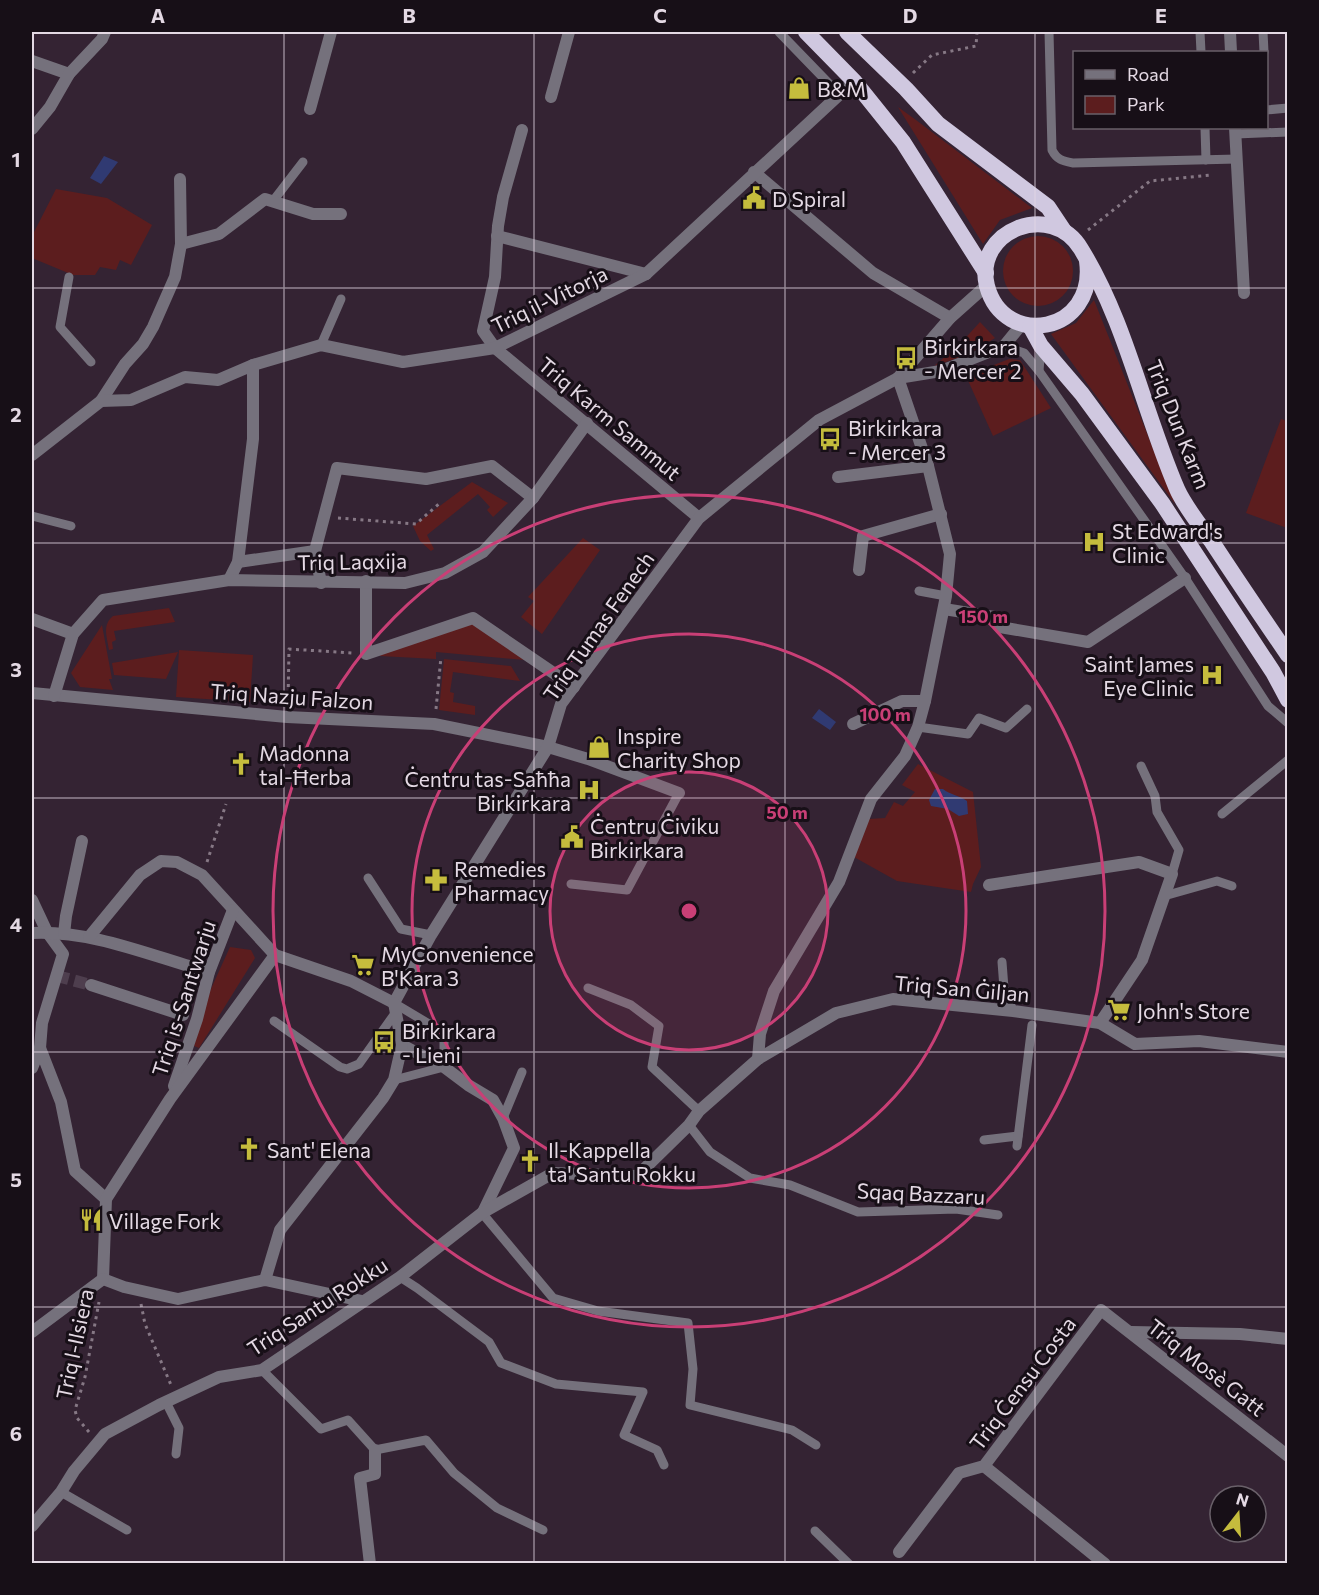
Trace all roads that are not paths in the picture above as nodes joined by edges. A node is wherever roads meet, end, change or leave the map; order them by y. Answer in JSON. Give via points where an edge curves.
{"nodes":[{"id":1,"x":105,"y":32,"type":"edge"},
{"id":2,"x":330,"y":32,"type":"edge"},
{"id":3,"x":569,"y":32,"type":"edge"},
{"id":4,"x":779,"y":32,"type":"edge"},
{"id":5,"x":806,"y":32,"type":"edge"},
{"id":6,"x":847,"y":32,"type":"edge"},
{"id":7,"x":1049,"y":32,"type":"edge"},
{"id":8,"x":1200,"y":32,"type":"edge"},
{"id":9,"x":1230,"y":32,"type":"edge"},
{"id":10,"x":1263,"y":32,"type":"edge"},
{"id":11,"x":1201,"y":51,"type":"edge"},
{"id":12,"x":1231,"y":51,"type":"edge"},
{"id":13,"x":1264,"y":51,"type":"edge"},
{"id":14,"x":32,"y":61,"type":"edge"},
{"id":15,"x":69,"y":74,"type":"junction"},
{"id":16,"x":854,"y":81,"type":"junction"},
{"id":17,"x":839,"y":94,"type":"junction"},
{"id":18,"x":551,"y":97,"type":"dead end"},
{"id":19,"x":1287,"y":108,"type":"edge"},
{"id":20,"x":310,"y":109,"type":"dead end"},
{"id":21,"x":1268,"y":110,"type":"edge"},
{"id":22,"x":32,"y":129,"type":"edge"},
{"id":23,"x":1204,"y":129,"type":"edge"},
{"id":24,"x":522,"y":130,"type":"dead end"},
{"id":25,"x":1236,"y":131,"type":"edge"},
{"id":26,"x":1287,"y":132,"type":"edge"},
{"id":27,"x":1237,"y":159,"type":"junction"},
{"id":28,"x":1206,"y":160,"type":"junction"},
{"id":29,"x":303,"y":162,"type":"dead end"},
{"id":30,"x":754,"y":172,"type":"junction"},
{"id":31,"x":180,"y":179,"type":"dead end"},
{"id":32,"x":273,"y":201,"type":"junction"},
{"id":33,"x":340,"y":214,"type":"dead end"},
{"id":34,"x":498,"y":236,"type":"junction"},
{"id":35,"x":1070,"y":236,"type":"junction"},
{"id":36,"x":181,"y":244,"type":"junction"},
{"id":37,"x":1087,"y":261,"type":"junction"},
{"id":38,"x":646,"y":274,"type":"junction"},
{"id":39,"x":69,"y":277,"type":"dead end"},
{"id":40,"x":986,"y":279,"type":"junction"},
{"id":41,"x":1244,"y":293,"type":"dead end"},
{"id":42,"x":341,"y":299,"type":"dead end"},
{"id":43,"x":950,"y":318,"type":"junction"},
{"id":44,"x":1026,"y":325,"type":"junction"},
{"id":45,"x":321,"y":345,"type":"junction"},
{"id":46,"x":1004,"y":346,"type":"junction"},
{"id":47,"x":1041,"y":346,"type":"junction"},
{"id":48,"x":495,"y":348,"type":"junction"},
{"id":49,"x":91,"y":362,"type":"dead end"},
{"id":50,"x":253,"y":365,"type":"junction"},
{"id":51,"x":1039,"y":370,"type":"junction"},
{"id":52,"x":898,"y":378,"type":"junction"},
{"id":53,"x":101,"y":401,"type":"junction"},
{"id":54,"x":587,"y":423,"type":"junction"},
{"id":55,"x":32,"y":455,"type":"edge"},
{"id":56,"x":928,"y":465,"type":"junction"},
{"id":57,"x":838,"y":477,"type":"dead end"},
{"id":58,"x":533,"y":498,"type":"junction"},
{"id":59,"x":941,"y":514,"type":"junction"},
{"id":60,"x":32,"y":516,"type":"edge"},
{"id":61,"x":699,"y":518,"type":"junction"},
{"id":62,"x":71,"y":526,"type":"dead end"},
{"id":63,"x":315,"y":551,"type":"junction"},
{"id":64,"x":238,"y":562,"type":"junction"},
{"id":65,"x":859,"y":570,"type":"dead end"},
{"id":66,"x":1185,"y":578,"type":"junction"},
{"id":67,"x":229,"y":580,"type":"junction"},
{"id":68,"x":366,"y":581,"type":"junction"},
{"id":69,"x":321,"y":583,"type":"junction"},
{"id":70,"x":919,"y":591,"type":"dead end"},
{"id":71,"x":945,"y":602,"type":"junction"},
{"id":72,"x":32,"y":620,"type":"edge"},
{"id":73,"x":73,"y":633,"type":"junction"},
{"id":74,"x":1287,"y":655,"type":"edge"},
{"id":75,"x":574,"y":687,"type":"junction"},
{"id":76,"x":32,"y":693,"type":"edge"},
{"id":77,"x":54,"y":696,"type":"junction"},
{"id":78,"x":1287,"y":700,"type":"edge"},
{"id":79,"x":925,"y":701,"type":"junction"},
{"id":80,"x":1027,"y":709,"type":"dead end"},
{"id":81,"x":1287,"y":723,"type":"edge"},
{"id":82,"x":853,"y":724,"type":"dead end"},
{"id":83,"x":918,"y":727,"type":"junction"},
{"id":84,"x":548,"y":747,"type":"junction"},
{"id":85,"x":1287,"y":760,"type":"edge"},
{"id":86,"x":1142,"y":766,"type":"dead end"},
{"id":87,"x":679,"y":793,"type":"joint"},
{"id":88,"x":1222,"y":814,"type":"dead end"},
{"id":89,"x":82,"y":841,"type":"dead end"},
{"id":90,"x":1172,"y":874,"type":"junction"},
{"id":91,"x":368,"y":878,"type":"dead end"},
{"id":92,"x":571,"y":884,"type":"dead end"},
{"id":93,"x":989,"y":885,"type":"dead end"},
{"id":94,"x":1232,"y":886,"type":"dead end"},
{"id":95,"x":1164,"y":896,"type":"junction"},
{"id":96,"x":32,"y":900,"type":"edge"},
{"id":97,"x":233,"y":910,"type":"junction"},
{"id":98,"x":47,"y":932,"type":"junction"},
{"id":99,"x":32,"y":933,"type":"edge"},
{"id":100,"x":64,"y":934,"type":"junction"},
{"id":101,"x":431,"y":935,"type":"junction"},
{"id":102,"x":89,"y":937,"type":"junction"},
{"id":103,"x":275,"y":956,"type":"junction"},
{"id":104,"x":1002,"y":962,"type":"dead end"},
{"id":105,"x":209,"y":972,"type":"junction"},
{"id":106,"x":91,"y":986,"type":"tunnel mouth"},
{"id":107,"x":588,"y":988,"type":"dead end"},
{"id":108,"x":395,"y":1007,"type":"junction"},
{"id":109,"x":1012,"y":1011,"type":"junction"},
{"id":110,"x":183,"y":1015,"type":"dead end"},
{"id":111,"x":274,"y":1021,"type":"dead end"},
{"id":112,"x":37,"y":1023,"type":"edge"},
{"id":113,"x":1100,"y":1023,"type":"junction"},
{"id":114,"x":1032,"y":1025,"type":"dead end"},
{"id":115,"x":402,"y":1045,"type":"junction"},
{"id":116,"x":40,"y":1048,"type":"junction"},
{"id":117,"x":1285,"y":1049,"type":"edge"},
{"id":118,"x":758,"y":1059,"type":"junction"},
{"id":119,"x":444,"y":1066,"type":"junction"},
{"id":120,"x":32,"y":1068,"type":"edge"},
{"id":121,"x":522,"y":1072,"type":"dead end"},
{"id":122,"x":394,"y":1080,"type":"junction"},
{"id":123,"x":170,"y":1099,"type":"junction"},
{"id":124,"x":699,"y":1111,"type":"junction"},
{"id":125,"x":503,"y":1118,"type":"junction"},
{"id":126,"x":689,"y":1125,"type":"junction"},
{"id":127,"x":1018,"y":1136,"type":"junction"},
{"id":128,"x":984,"y":1140,"type":"dead end"},
{"id":129,"x":1017,"y":1146,"type":"dead end"},
{"id":130,"x":106,"y":1199,"type":"junction"},
{"id":131,"x":482,"y":1213,"type":"junction"},
{"id":132,"x":998,"y":1215,"type":"dead end"},
{"id":133,"x":399,"y":1277,"type":"junction"},
{"id":134,"x":103,"y":1279,"type":"junction"},
{"id":135,"x":265,"y":1280,"type":"junction"},
{"id":136,"x":362,"y":1301,"type":"junction"},
{"id":137,"x":1101,"y":1310,"type":"joint"},
{"id":138,"x":32,"y":1332,"type":"edge"},
{"id":139,"x":1131,"y":1332,"type":"junction"},
{"id":140,"x":1286,"y":1339,"type":"edge"},
{"id":141,"x":262,"y":1370,"type":"junction"},
{"id":142,"x":171,"y":1399,"type":"junction"},
{"id":143,"x":816,"y":1445,"type":"dead end"},
{"id":144,"x":375,"y":1450,"type":"junction"},
{"id":145,"x":176,"y":1454,"type":"dead end"},
{"id":146,"x":1287,"y":1456,"type":"edge"},
{"id":147,"x":664,"y":1465,"type":"dead end"},
{"id":148,"x":984,"y":1466,"type":"junction"},
{"id":149,"x":61,"y":1492,"type":"junction"},
{"id":150,"x":32,"y":1526,"type":"edge"},
{"id":151,"x":127,"y":1530,"type":"dead end"},
{"id":152,"x":543,"y":1530,"type":"dead end"},
{"id":153,"x":814,"y":1531,"type":"dead end"},
{"id":154,"x":899,"y":1552,"type":"dead end"},
{"id":155,"x":370,"y":1563,"type":"edge"},
{"id":156,"x":849,"y":1563,"type":"edge"},
{"id":157,"x":1105,"y":1563,"type":"edge"}],
"edges":[{"from":1,"to":15,"type":"street"},
{"from":2,"to":20,"type":"street"},
{"from":3,"to":18,"type":"street"},
{"from":4,"to":17,"type":"lane"},
{"from":5,"to":16,"type":"highway"},
{"from":6,"to":35,"type":"highway","name":"Triq Dun Karm","via":[[938,124],[1048,207]]},
{"from":7,"to":28,"type":"lane","via":[[1052,150],[1056,157],[1073,164]]},
{"from":8,"to":11,"type":"lane"},
{"from":9,"to":12,"type":"street"},
{"from":10,"to":13,"type":"lane"},
{"from":14,"to":15,"type":"street"},
{"from":15,"to":22,"type":"street"},
{"from":16,"to":17,"type":"street","name":"Triq il-Vitorja"},
{"from":16,"to":40,"type":"highway","via":[[903,142]]},
{"from":17,"to":30,"type":"street","name":"Triq il-Vitorja"},
{"from":19,"to":21,"type":"lane"},
{"from":23,"to":28,"type":"lane"},
{"from":24,"to":34,"type":"street","via":[[503,197]]},
{"from":25,"to":26,"type":"lane"},
{"from":25,"to":27,"type":"street"},
{"from":27,"to":28,"type":"lane"},
{"from":27,"to":41,"type":"street"},
{"from":29,"to":32,"type":"lane"},
{"from":30,"to":38,"type":"street","name":"Triq il-Vitorja"},
{"from":30,"to":43,"type":"street","via":[[873,273]]},
{"from":31,"to":36,"type":"street"},
{"from":32,"to":33,"type":"street","via":[[313,214]]},
{"from":32,"to":36,"type":"street","via":[[265,199],[219,234]]},
{"from":34,"to":38,"type":"street"},
{"from":34,"to":48,"type":"street","via":[[495,277],[483,331]]},
{"from":35,"to":37,"type":"highway","name":"Triq Dun Karm"},
{"from":35,"to":40,"type":"highway","via":[[1047,224],[1015,228],[995,246]]},
{"from":36,"to":53,"type":"street","via":[[175,277],[153,327]]},
{"from":37,"to":44,"type":"highway","via":[[1088,285],[1072,313],[1044,326]]},
{"from":37,"to":74,"type":"highway","name":"Triq Dun Karm","via":[[1111,305],[1178,492]]},
{"from":38,"to":48,"type":"street","name":"Triq il-Vitorja"},
{"from":39,"to":49,"type":"lane","via":[[60,327]]},
{"from":40,"to":43,"type":"street","name":"Triq Tumas Fenech"},
{"from":40,"to":44,"type":"highway","via":[[993,302],[1005,315]]},
{"from":42,"to":45,"type":"lane"},
{"from":43,"to":52,"type":"street","name":"Triq Tumas Fenech"},
{"from":44,"to":46,"type":"street","name":"Triq Tumas Fenech"},
{"from":44,"to":47,"type":"highway"},
{"from":45,"to":48,"type":"street","name":"Triq il-Vitorja","via":[[403,362]]},
{"from":45,"to":50,"type":"street","name":"Triq il-Vitorja"},
{"from":46,"to":51,"type":"lane","via":[[1024,353]]},
{"from":46,"to":52,"type":"street","name":"Triq Tumas Fenech","via":[[941,371]]},
{"from":47,"to":51,"type":"lane"},
{"from":47,"to":78,"type":"highway","via":[[1082,394],[1162,503],[1273,672]]},
{"from":48,"to":54,"type":"street","name":"Triq Karm Sammut"},
{"from":50,"to":53,"type":"street","name":"Triq il-Vitorja","via":[[218,380],[185,377],[131,400]]},
{"from":50,"to":64,"type":"street","via":[[253,439]]},
{"from":51,"to":66,"type":"lane"},
{"from":52,"to":56,"type":"street"},
{"from":52,"to":61,"type":"street","name":"Triq Tumas Fenech","via":[[819,420]]},
{"from":53,"to":55,"type":"street"},
{"from":54,"to":58,"type":"street","name":"Triq Laqxija"},
{"from":54,"to":61,"type":"street","name":"Triq Karm Sammut"},
{"from":56,"to":57,"type":"street"},
{"from":56,"to":59,"type":"street"},
{"from":58,"to":63,"type":"street","via":[[492,466],[426,478],[337,468]]},
{"from":58,"to":68,"type":"street","name":"Triq Laqxija","via":[[483,552],[445,573],[405,583]]},
{"from":59,"to":65,"type":"street","via":[[863,536]]},
{"from":59,"to":71,"type":"street","via":[[950,554]]},
{"from":60,"to":62,"type":"lane"},
{"from":61,"to":75,"type":"street","name":"Triq Tumas Fenech"},
{"from":63,"to":64,"type":"street","name":"Triq Laqxija"},
{"from":63,"to":69,"type":"street"},
{"from":64,"to":67,"type":"street"},
{"from":66,"to":71,"type":"street","via":[[1088,642],[1000,627],[994,617]]},
{"from":66,"to":81,"type":"lane","via":[[1268,706]]},
{"from":67,"to":69,"type":"street","name":"Triq Laqxija"},
{"from":67,"to":73,"type":"street","name":"Triq Laqxija","via":[[103,600]]},
{"from":68,"to":69,"type":"street","name":"Triq Laqxija"},
{"from":68,"to":75,"type":"street","via":[[366,654],[473,618]]},
{"from":70,"to":71,"type":"lane"},
{"from":71,"to":79,"type":"street"},
{"from":72,"to":73,"type":"street"},
{"from":73,"to":77,"type":"street","name":"Triq Laqxija"},
{"from":75,"to":84,"type":"street","name":"Triq Tumas Fenech","via":[[561,704]]},
{"from":76,"to":77,"type":"street","name":"Triq Nazju Falzon"},
{"from":77,"to":84,"type":"street","name":"Triq Nazju Falzon","via":[[287,717],[434,724]]},
{"from":79,"to":82,"type":"street","via":[[902,701]]},
{"from":79,"to":83,"type":"street"},
{"from":80,"to":83,"type":"lane","via":[[1006,728],[979,718],[968,734]]},
{"from":83,"to":118,"type":"street","via":[[905,756],[871,799],[839,882],[774,991],[760,1034]]},
{"from":84,"to":87,"type":"street","name":"Triq Nazju Falzon"},
{"from":84,"to":101,"type":"street","name":"Triq Tumas Fenech"},
{"from":85,"to":88,"type":"lane"},
{"from":86,"to":90,"type":"lane","via":[[1155,796],[1156,812],[1179,850]]},
{"from":87,"to":92,"type":"lane","via":[[627,890]]},
{"from":89,"to":100,"type":"street"},
{"from":90,"to":93,"type":"street","via":[[1139,862]]},
{"from":90,"to":95,"type":"street"},
{"from":91,"to":101,"type":"lane","via":[[401,929]]},
{"from":94,"to":95,"type":"lane","via":[[1217,881]]},
{"from":95,"to":113,"type":"street","via":[[1142,960]]},
{"from":96,"to":98,"type":"street"},
{"from":97,"to":102,"type":"street","via":[[202,875],[177,862],[161,861],[140,875]]},
{"from":97,"to":103,"type":"street"},
{"from":97,"to":105,"type":"street","name":"Triq is-Santwarju"},
{"from":98,"to":99,"type":"street"},
{"from":98,"to":100,"type":"street"},
{"from":98,"to":112,"type":"street","via":[[63,954]]},
{"from":100,"to":102,"type":"street"},
{"from":101,"to":108,"type":"street","name":"Triq Tumas Fenech"},
{"from":102,"to":105,"type":"street"},
{"from":103,"to":108,"type":"street","via":[[351,981]]},
{"from":103,"to":123,"type":"street","name":"Triq is-Santwarju"},
{"from":104,"to":109,"type":"lane","via":[[1004,988]]},
{"from":105,"to":123,"type":"street","name":"Triq is-Santwarju"},
{"from":106,"to":110,"type":"street"},
{"from":107,"to":124,"type":"lane","via":[[631,1005],[659,1026],[652,1067]]},
{"from":108,"to":111,"type":"lane","via":[[359,1064],[347,1069]]},
{"from":108,"to":115,"type":"street"},
{"from":108,"to":119,"type":"lane","via":[[444,1032]]},
{"from":109,"to":113,"type":"street","name":"Triq San Ġiljan"},
{"from":109,"to":118,"type":"street","name":"Triq San Ġiljan","via":[[893,999],[836,1013]]},
{"from":112,"to":116,"type":"street"},
{"from":113,"to":117,"type":"street","name":"Triq San Ġiljan","via":[[1135,1044],[1199,1041]]},
{"from":114,"to":127,"type":"lane"},
{"from":115,"to":119,"type":"street"},
{"from":115,"to":122,"type":"street"},
{"from":116,"to":120,"type":"street"},
{"from":116,"to":130,"type":"street","via":[[61,1102],[75,1172]]},
{"from":118,"to":124,"type":"street","name":"Triq San Ġiljan"},
{"from":119,"to":122,"type":"lane"},
{"from":119,"to":125,"type":"street","via":[[493,1100]]},
{"from":121,"to":125,"type":"lane"},
{"from":122,"to":135,"type":"street","via":[[280,1230]]},
{"from":123,"to":130,"type":"street","name":"Triq is-Santwarju"},
{"from":124,"to":126,"type":"street","name":"Triq San Ġiljan"},
{"from":125,"to":131,"type":"street","via":[[514,1148]]},
{"from":126,"to":131,"type":"street","name":"Triq San Ġiljan","via":[[637,1176],[553,1173]]},
{"from":126,"to":132,"type":"lane","name":"Sqaq Bazzaru","via":[[710,1152],[750,1178],[790,1185],[858,1212],[956,1209]]},
{"from":127,"to":128,"type":"lane"},
{"from":127,"to":129,"type":"lane"},
{"from":130,"to":134,"type":"street"},
{"from":131,"to":133,"type":"street","name":"Triq Santu Rokku"},
{"from":131,"to":143,"type":"lane","via":[[553,1298],[598,1311],[688,1323],[693,1369],[690,1405],[792,1430]]},
{"from":133,"to":136,"type":"street","name":"Triq Santu Rokku"},
{"from":133,"to":147,"type":"lane","via":[[489,1342],[501,1363],[556,1384],[643,1392],[624,1435],[657,1450]]},
{"from":134,"to":135,"type":"street","via":[[178,1299]]},
{"from":134,"to":138,"type":"street"},
{"from":135,"to":136,"type":"street"},
{"from":136,"to":141,"type":"street","name":"Triq Santu Rokku"},
{"from":137,"to":139,"type":"street","name":"Triq Mosè Gatt"},
{"from":137,"to":148,"type":"street","name":"Triq Ċensu Costa"},
{"from":139,"to":140,"type":"street"},
{"from":139,"to":146,"type":"street","name":"Triq Mosè Gatt"},
{"from":141,"to":142,"type":"street","name":"Triq Santu Rokku","via":[[219,1377]]},
{"from":141,"to":144,"type":"lane","via":[[321,1429],[348,1420]]},
{"from":142,"to":145,"type":"lane","via":[[179,1428]]},
{"from":142,"to":149,"type":"street","name":"Triq Santu Rokku","via":[[105,1434]]},
{"from":144,"to":152,"type":"lane","via":[[426,1440],[454,1473],[497,1508]]},
{"from":144,"to":155,"type":"street","via":[[375,1474],[360,1478]]},
{"from":148,"to":154,"type":"street","name":"Triq Ċensu Costa","via":[[960,1473]]},
{"from":148,"to":157,"type":"street"},
{"from":149,"to":150,"type":"street","name":"Triq Santu Rokku"},
{"from":149,"to":151,"type":"lane"},
{"from":153,"to":156,"type":"lane"}]}
